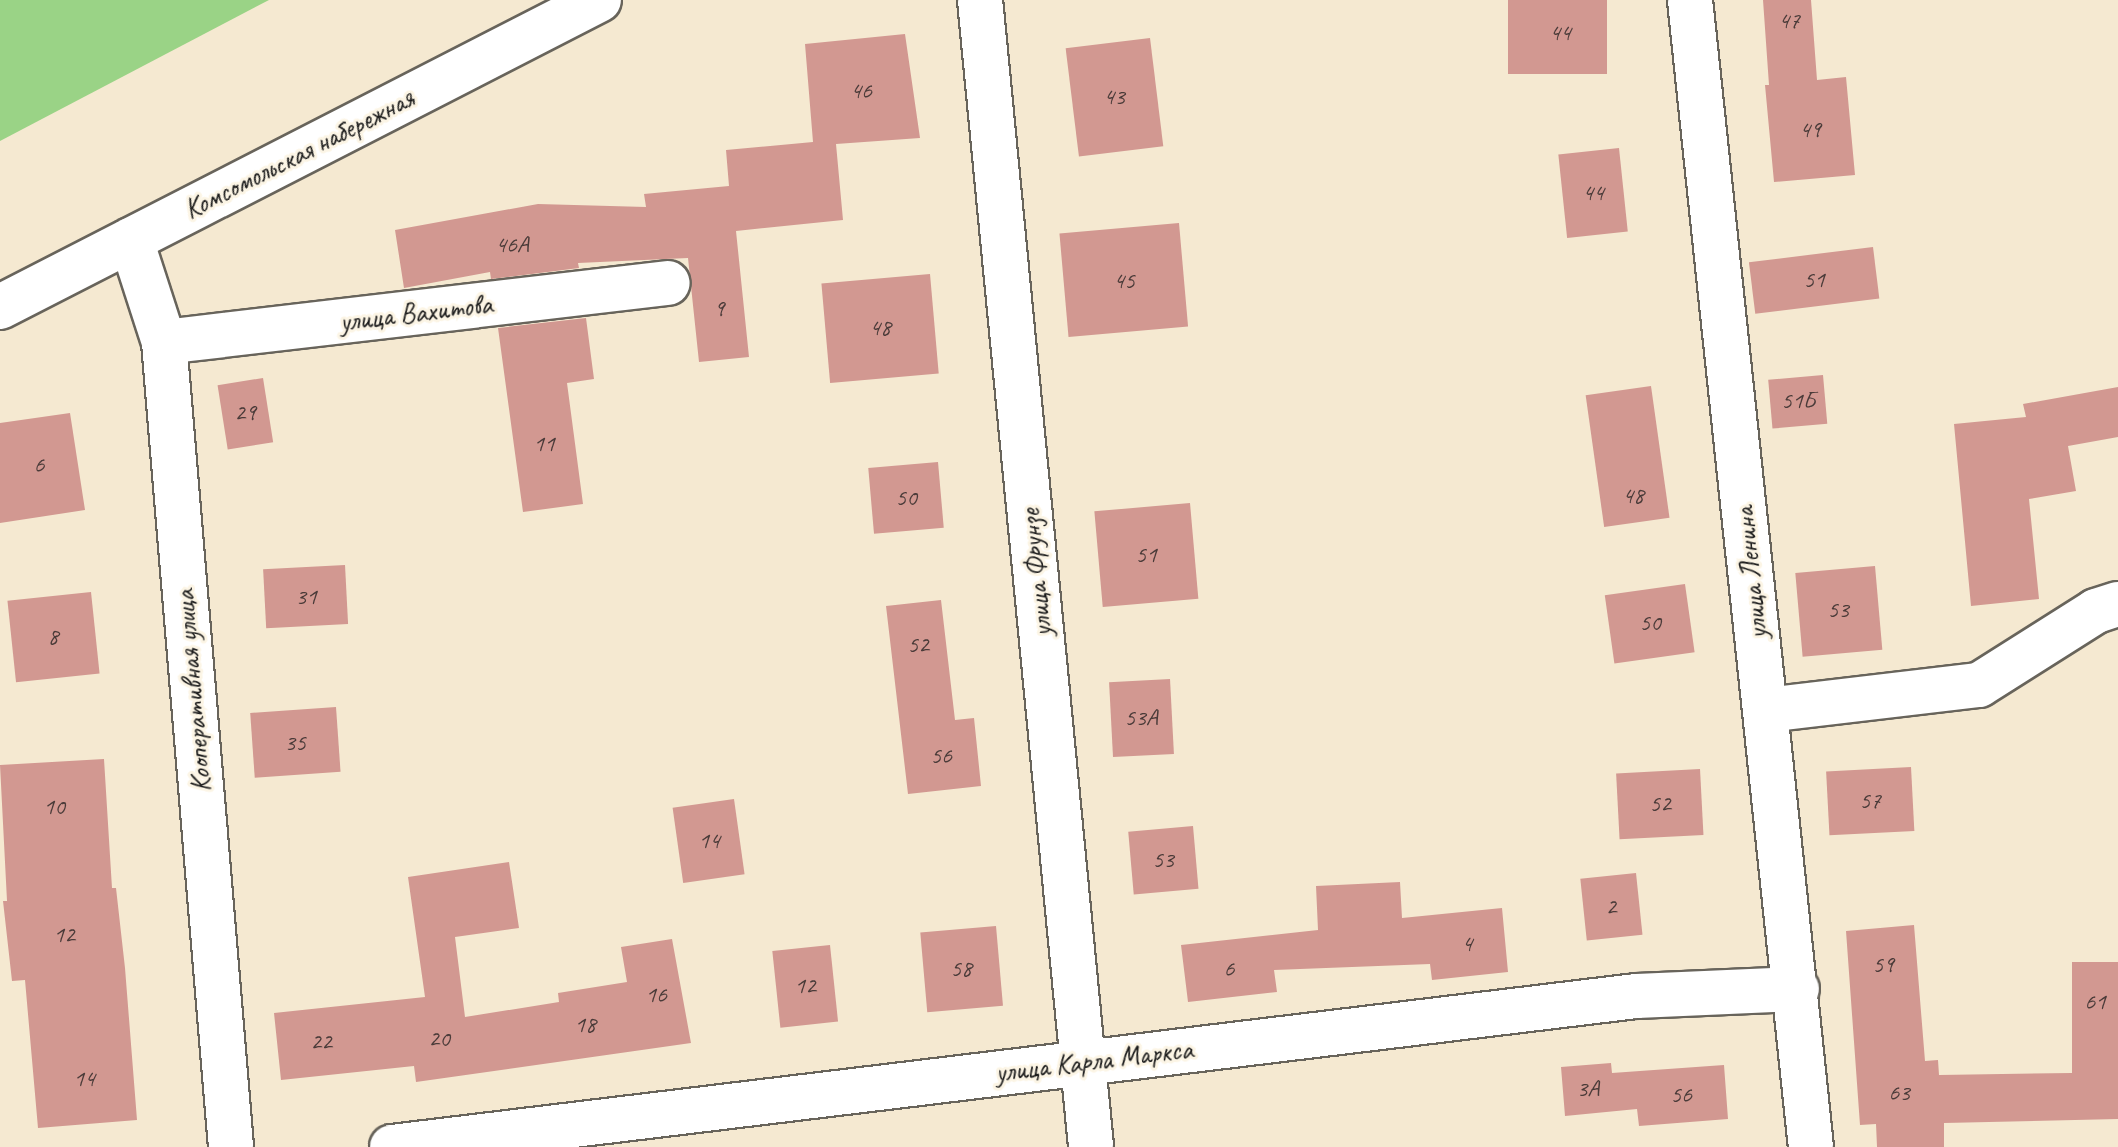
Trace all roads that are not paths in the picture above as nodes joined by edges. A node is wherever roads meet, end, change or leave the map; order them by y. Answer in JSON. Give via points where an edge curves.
{"nodes":[{"id":1,"x":599,"y":0,"type":"edge"},
{"id":2,"x":980,"y":0,"type":"edge"},
{"id":3,"x":1690,"y":0,"type":"edge"},
{"id":4,"x":131,"y":240,"type":"junction"},
{"id":5,"x":668,"y":283,"type":"dead end"},
{"id":6,"x":0,"y":307,"type":"edge"},
{"id":7,"x":164,"y":342,"type":"junction"},
{"id":8,"x":2118,"y":604,"type":"edge"},
{"id":9,"x":1766,"y":710,"type":"junction"},
{"id":10,"x":1797,"y":989,"type":"junction"},
{"id":11,"x":1083,"y":1062,"type":"junction"},
{"id":12,"x":231,"y":1147,"type":"edge"},
{"id":13,"x":392,"y":1147,"type":"edge"},
{"id":14,"x":1091,"y":1147,"type":"edge"},
{"id":15,"x":1811,"y":1147,"type":"edge"}],
"edges":[{"from":1,"to":4,"type":"street","name":"Комсомольская набережная"},
{"from":2,"to":11,"type":"street","name":"улица Фрунзе"},
{"from":3,"to":9,"type":"street","name":"улица Ленина"},
{"from":4,"to":6,"type":"street","name":"Комсомольская набережная"},
{"from":4,"to":7,"type":"street","name":"Кооперативная улица"},
{"from":5,"to":7,"type":"street","name":"улица Вахитова"},
{"from":7,"to":12,"type":"street","name":"Кооперативная улица"},
{"from":8,"to":9,"type":"street","via":[[2096,611],[1979,685]]},
{"from":9,"to":10,"type":"street","name":"улица Ленина"},
{"from":10,"to":11,"type":"street","name":"улица Карла Маркса","via":[[1636,996]]},
{"from":10,"to":15,"type":"street","name":"улица Ленина"},
{"from":11,"to":13,"type":"street","name":"улица Карла Маркса"},
{"from":11,"to":14,"type":"street","name":"улица Фрунзе"}]}
